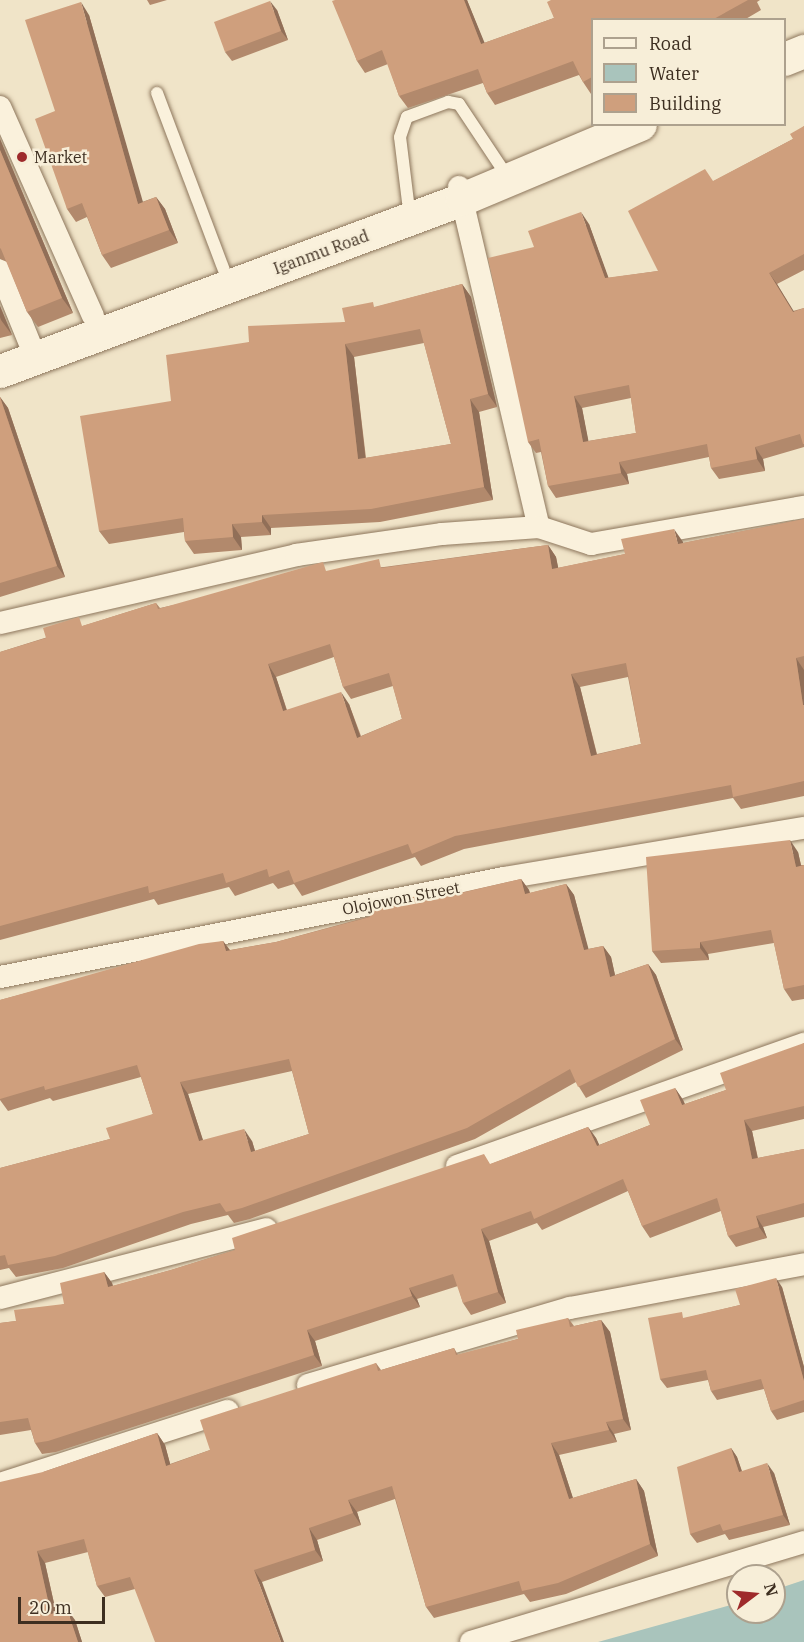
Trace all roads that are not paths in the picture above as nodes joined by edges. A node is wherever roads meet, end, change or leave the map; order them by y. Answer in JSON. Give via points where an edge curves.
{"nodes":[{"id":1,"x":804,"y":32,"type":"edge"},
{"id":2,"x":786,"y":40,"type":"edge"},
{"id":3,"x":804,"y":51,"type":"edge"},
{"id":4,"x":786,"y":58,"type":"edge"},
{"id":5,"x":157,"y":93,"type":"dead end"},
{"id":6,"x":0,"y":107,"type":"edge"},
{"id":7,"x":592,"y":126,"type":"edge"},
{"id":8,"x":635,"y":126,"type":"edge"},
{"id":9,"x":501,"y":167,"type":"junction"},
{"id":10,"x":460,"y":192,"type":"junction"},
{"id":11,"x":408,"y":202,"type":"junction"},
{"id":12,"x":0,"y":270,"type":"edge"},
{"id":13,"x":224,"y":270,"type":"junction"},
{"id":14,"x":93,"y":316,"type":"junction"},
{"id":15,"x":30,"y":344,"type":"junction"},
{"id":16,"x":0,"y":356,"type":"edge"},
{"id":17,"x":0,"y":371,"type":"edge"},
{"id":18,"x":804,"y":507,"type":"edge"},
{"id":19,"x":539,"y":527,"type":"junction"},
{"id":20,"x":0,"y":623,"type":"edge"},
{"id":21,"x":804,"y":828,"type":"edge"},
{"id":22,"x":0,"y":977,"type":"edge"},
{"id":23,"x":804,"y":1044,"type":"edge"},
{"id":24,"x":433,"y":1174,"type":"edge"},
{"id":25,"x":288,"y":1221,"type":"edge"},
{"id":26,"x":804,"y":1264,"type":"edge"},
{"id":27,"x":0,"y":1298,"type":"edge"},
{"id":28,"x":290,"y":1391,"type":"edge"},
{"id":29,"x":245,"y":1406,"type":"edge"},
{"id":30,"x":0,"y":1484,"type":"edge"},
{"id":31,"x":804,"y":1542,"type":"edge"},
{"id":32,"x":471,"y":1642,"type":"edge"}],
"edges":[{"from":1,"to":2,"type":"main road"},
{"from":3,"to":4,"type":"main road"},
{"from":5,"to":13,"type":"lane"},
{"from":6,"to":14,"type":"street"},
{"from":7,"to":9,"type":"main road","name":"Iganmu Road"},
{"from":8,"to":10,"type":"main road","name":"Iganmu Road"},
{"from":9,"to":10,"type":"main road","name":"Iganmu Road"},
{"from":9,"to":11,"type":"lane","via":[[459,104],[448,102],[407,117],[400,137]]},
{"from":10,"to":11,"type":"main road","name":"Iganmu Road"},
{"from":10,"to":17,"type":"main road","name":"Iganmu Road"},
{"from":10,"to":19,"type":"street"},
{"from":11,"to":13,"type":"main road","name":"Iganmu Road"},
{"from":12,"to":15,"type":"street"},
{"from":13,"to":14,"type":"main road","name":"Iganmu Road"},
{"from":14,"to":15,"type":"main road","name":"Iganmu Road"},
{"from":15,"to":16,"type":"main road","name":"Iganmu Road"},
{"from":18,"to":19,"type":"street","via":[[591,544]]},
{"from":19,"to":20,"type":"street","via":[[442,534],[296,555]]},
{"from":21,"to":22,"type":"street","name":"Olojowon Street","via":[[515,876]]},
{"from":23,"to":24,"type":"street"},
{"from":25,"to":27,"type":"street"},
{"from":26,"to":28,"type":"street","via":[[570,1308]]},
{"from":29,"to":30,"type":"street"},
{"from":31,"to":32,"type":"street"}]}
